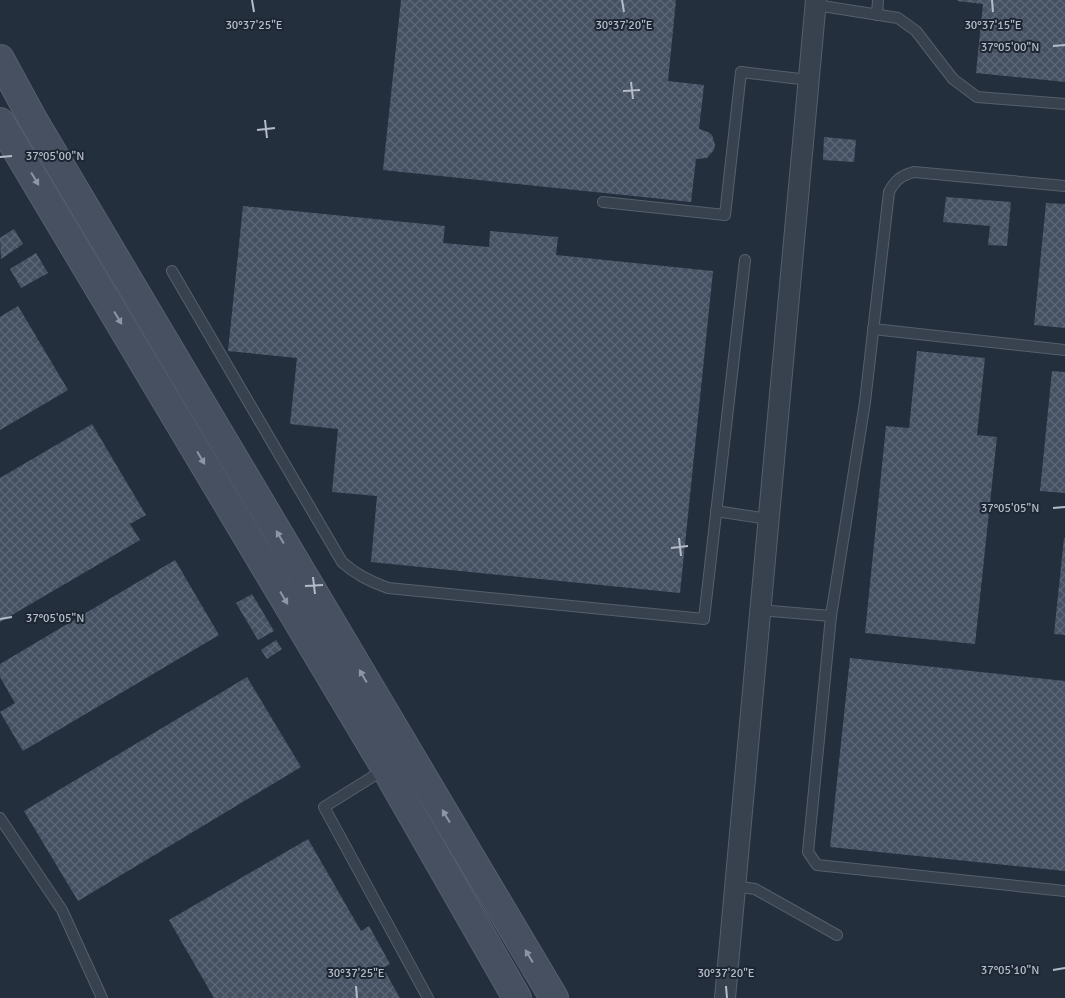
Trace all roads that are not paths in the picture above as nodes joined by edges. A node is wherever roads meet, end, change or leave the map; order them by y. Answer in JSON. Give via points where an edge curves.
{"nodes":[{"id":1,"x":878,"y":0,"type":"edge"},
{"id":2,"x":816,"y":3,"type":"edge"},
{"id":3,"x":876,"y":15,"type":"junction"},
{"id":4,"x":0,"y":59,"type":"edge"},
{"id":5,"x":809,"y":80,"type":"junction"},
{"id":6,"x":1065,"y":104,"type":"edge"},
{"id":7,"x":0,"y":122,"type":"edge"},
{"id":8,"x":1065,"y":186,"type":"edge"},
{"id":9,"x":603,"y":202,"type":"dead end"},
{"id":10,"x":745,"y":260,"type":"dead end"},
{"id":11,"x":172,"y":271,"type":"dead end"},
{"id":12,"x":873,"y":329,"type":"junction"},
{"id":13,"x":1065,"y":350,"type":"edge"},
{"id":14,"x":716,"y":511,"type":"junction"},
{"id":15,"x":768,"y":519,"type":"junction"},
{"id":16,"x":760,"y":610,"type":"junction"},
{"id":17,"x":831,"y":616,"type":"junction"},
{"id":18,"x":410,"y":756,"type":"junction"},
{"id":19,"x":386,"y":769,"type":"junction"},
{"id":20,"x":0,"y":818,"type":"edge"},
{"id":21,"x":735,"y":886,"type":"junction"},
{"id":22,"x":1065,"y":891,"type":"edge"},
{"id":23,"x":837,"y":935,"type":"dead end"},
{"id":24,"x":102,"y":998,"type":"edge"},
{"id":25,"x":428,"y":998,"type":"edge"},
{"id":26,"x":518,"y":998,"type":"edge"},
{"id":27,"x":554,"y":998,"type":"edge"},
{"id":28,"x":726,"y":998,"type":"edge"}],
"edges":[{"from":1,"to":3,"type":"lane"},
{"from":2,"to":3,"type":"lane"},
{"from":2,"to":5,"type":"street"},
{"from":3,"to":6,"type":"lane","via":[[898,18],[916,31],[953,80],[977,97]]},
{"from":18,"to":4,"type":"street","one_way":true,"via":[[37,127]]},
{"from":5,"to":9,"type":"lane","via":[[741,72],[725,214]]},
{"from":5,"to":15,"type":"street"},
{"from":7,"to":19,"type":"street","one_way":true},
{"from":8,"to":12,"type":"lane","via":[[914,172],[899,178],[889,192]]},
{"from":10,"to":14,"type":"lane"},
{"from":11,"to":14,"type":"lane","via":[[342,562],[375,584],[388,588],[704,619]]},
{"from":12,"to":13,"type":"lane"},
{"from":12,"to":17,"type":"lane","via":[[865,402]]},
{"from":14,"to":15,"type":"lane"},
{"from":15,"to":16,"type":"street"},
{"from":16,"to":17,"type":"lane"},
{"from":16,"to":21,"type":"street"},
{"from":17,"to":22,"type":"lane","via":[[808,852],[817,865]]},
{"from":18,"to":19,"type":"street"},
{"from":27,"to":18,"type":"street","one_way":true},
{"from":19,"to":25,"type":"lane","via":[[324,807]]},
{"from":19,"to":26,"type":"street"},
{"from":20,"to":24,"type":"lane","via":[[62,910]]},
{"from":21,"to":23,"type":"lane","via":[[755,889]]},
{"from":21,"to":28,"type":"street"}]}
